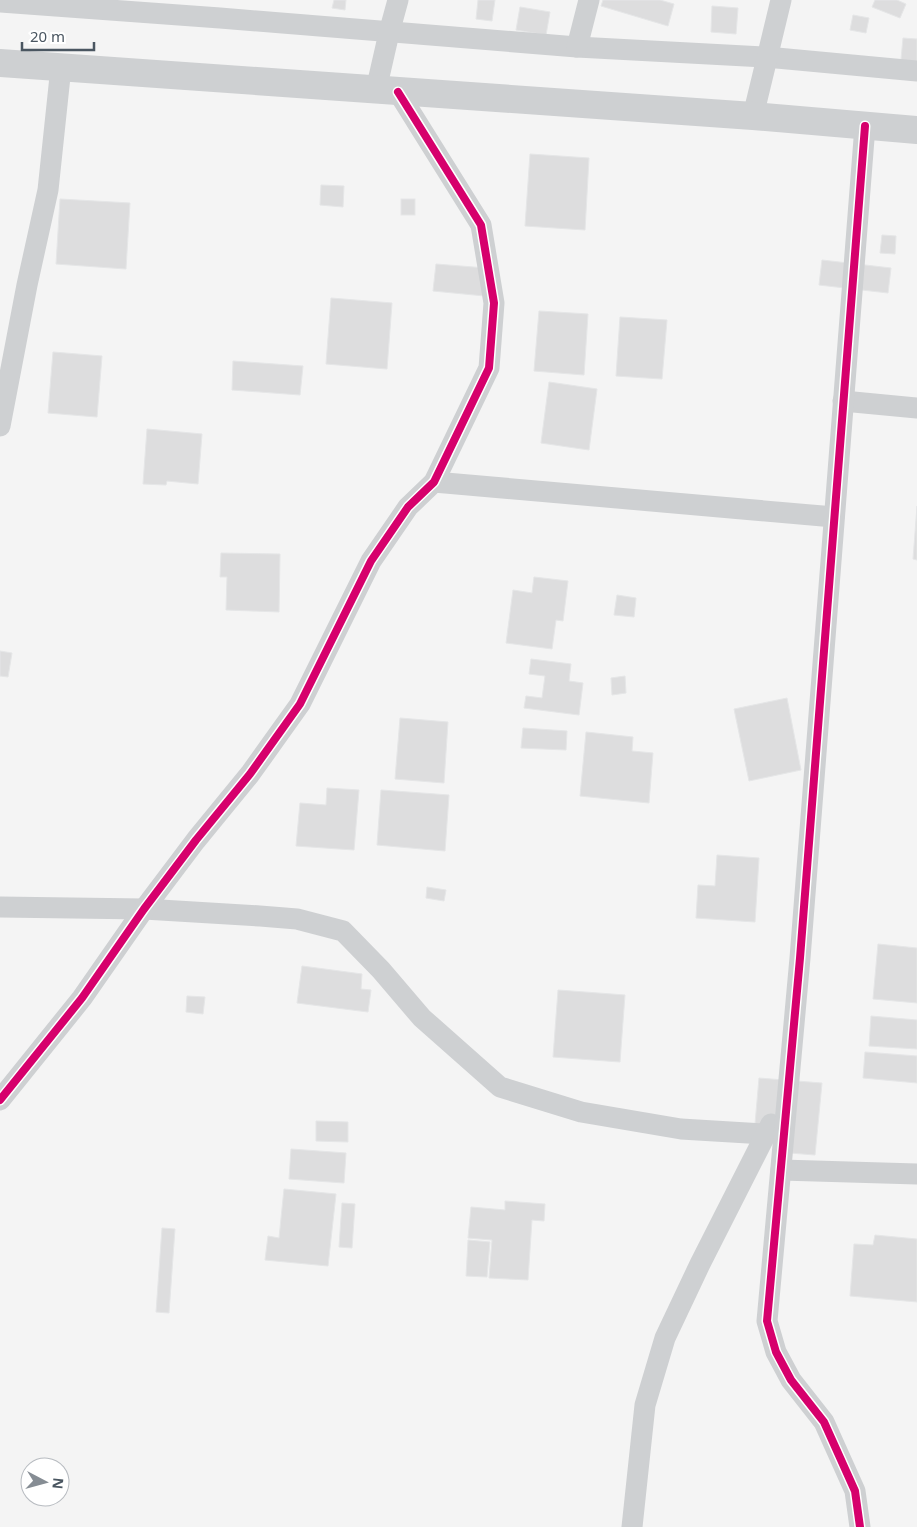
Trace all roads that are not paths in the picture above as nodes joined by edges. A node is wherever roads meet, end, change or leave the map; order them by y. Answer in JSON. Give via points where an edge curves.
{"nodes":[{"id":1,"x":398,"y":0,"type":"edge"},
{"id":2,"x":589,"y":0,"type":"edge"},
{"id":3,"x":781,"y":0,"type":"edge"},
{"id":4,"x":13,"y":2,"type":"edge"},
{"id":5,"x":223,"y":9,"type":"edge"},
{"id":6,"x":388,"y":33,"type":"junction"},
{"id":7,"x":578,"y":47,"type":"junction"},
{"id":8,"x":766,"y":57,"type":"junction"},
{"id":9,"x":0,"y":63,"type":"edge"},
{"id":10,"x":60,"y":67,"type":"junction"},
{"id":11,"x":917,"y":71,"type":"edge"},
{"id":12,"x":387,"y":91,"type":"junction"},
{"id":13,"x":753,"y":116,"type":"junction"},
{"id":14,"x":864,"y":126,"type":"junction"},
{"id":15,"x":917,"y":130,"type":"edge"},
{"id":16,"x":843,"y":401,"type":"junction"},
{"id":17,"x":917,"y":408,"type":"edge"},
{"id":18,"x":0,"y":426,"type":"edge"},
{"id":19,"x":434,"y":482,"type":"junction"},
{"id":20,"x":834,"y":517,"type":"junction"},
{"id":21,"x":0,"y":907,"type":"edge"},
{"id":22,"x":144,"y":910,"type":"junction"},
{"id":23,"x":788,"y":1090,"type":"junction"},
{"id":24,"x":0,"y":1100,"type":"edge"},
{"id":25,"x":765,"y":1134,"type":"junction"},
{"id":26,"x":781,"y":1170,"type":"junction"},
{"id":27,"x":917,"y":1174,"type":"edge"},
{"id":28,"x":632,"y":1527,"type":"edge"},
{"id":29,"x":860,"y":1527,"type":"edge"}],
"edges":[{"from":1,"to":6,"type":"street"},
{"from":2,"to":7,"type":"street"},
{"from":3,"to":8,"type":"street"},
{"from":4,"to":5,"type":"street"},
{"from":5,"to":6,"type":"street"},
{"from":6,"to":7,"type":"street"},
{"from":6,"to":12,"type":"street"},
{"from":7,"to":8,"type":"street"},
{"from":8,"to":11,"type":"street"},
{"from":8,"to":13,"type":"street"},
{"from":9,"to":10,"type":"street"},
{"from":10,"to":12,"type":"street"},
{"from":10,"to":18,"type":"street","via":[[48,190]]},
{"from":12,"to":13,"type":"street"},
{"from":12,"to":19,"type":"street","via":[[481,225],[494,303],[489,368]]},
{"from":13,"to":14,"type":"street"},
{"from":14,"to":15,"type":"street"},
{"from":14,"to":16,"type":"street"},
{"from":16,"to":17,"type":"street"},
{"from":16,"to":20,"type":"street"},
{"from":19,"to":20,"type":"street"},
{"from":19,"to":22,"type":"street","via":[[408,507],[371,561],[300,704]]},
{"from":20,"to":23,"type":"street"},
{"from":21,"to":22,"type":"street"},
{"from":22,"to":24,"type":"street","via":[[82,998]]},
{"from":22,"to":25,"type":"street","via":[[297,919],[344,931],[422,1018],[500,1087],[581,1112],[682,1129]]},
{"from":23,"to":25,"type":"street"},
{"from":23,"to":26,"type":"street"},
{"from":25,"to":28,"type":"street","via":[[665,1338],[645,1405]]},
{"from":26,"to":27,"type":"street"},
{"from":26,"to":29,"type":"street","via":[[767,1321],[776,1352],[791,1380],[824,1422],[855,1491]]}]}
